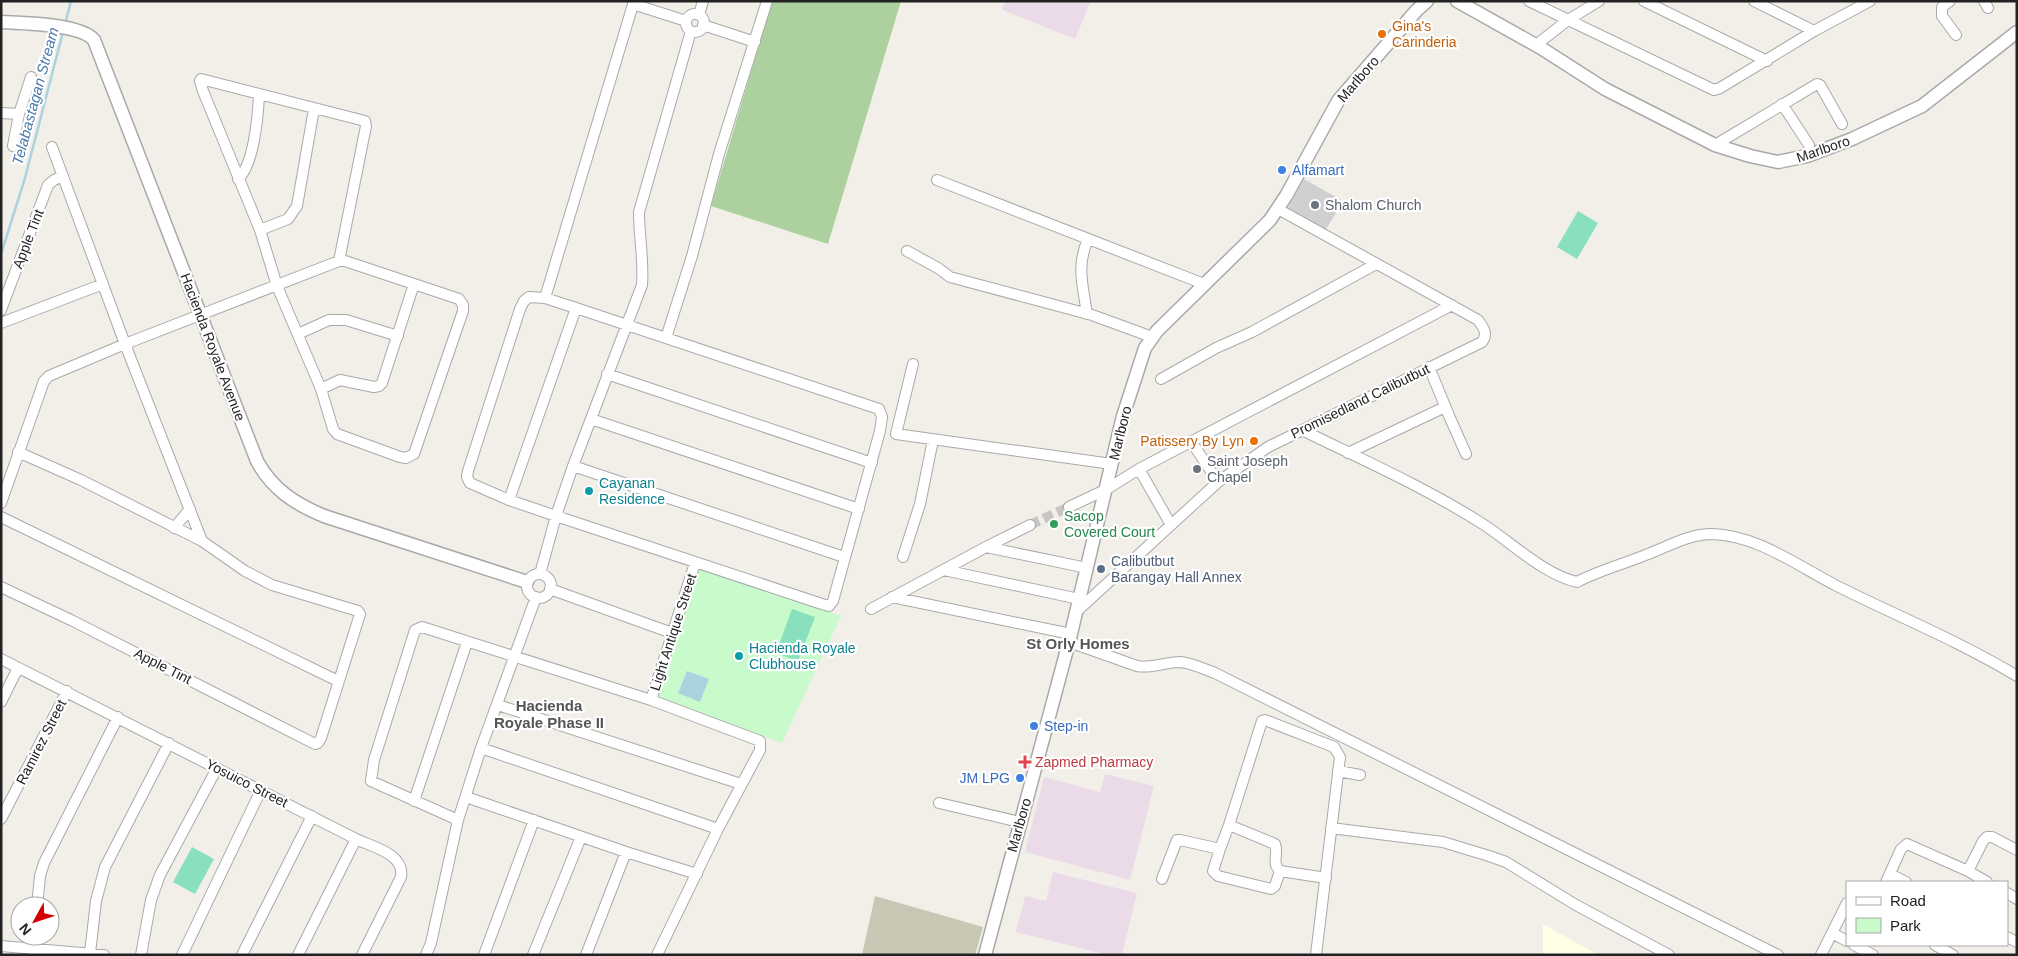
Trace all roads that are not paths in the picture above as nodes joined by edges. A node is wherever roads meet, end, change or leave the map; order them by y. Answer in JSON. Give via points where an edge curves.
{"nodes":[{"id":1,"x":703,"y":1,"type":"edge"},
{"id":2,"x":767,"y":1,"type":"edge"},
{"id":3,"x":1427,"y":1,"type":"edge"},
{"id":4,"x":1458,"y":1,"type":"edge"},
{"id":5,"x":1529,"y":1,"type":"edge"},
{"id":6,"x":1599,"y":1,"type":"edge"},
{"id":7,"x":1644,"y":1,"type":"edge"},
{"id":8,"x":1754,"y":1,"type":"edge"},
{"id":9,"x":1870,"y":1,"type":"edge"},
{"id":10,"x":1950,"y":1,"type":"edge"},
{"id":11,"x":633,"y":3,"type":"edge"},
{"id":12,"x":699,"y":15,"type":"junction"},
{"id":13,"x":1568,"y":20,"type":"junction"},
{"id":14,"x":1,"y":22,"type":"edge"},
{"id":15,"x":703,"y":25,"type":"junction"},
{"id":16,"x":689,"y":26,"type":"junction"},
{"id":17,"x":1814,"y":32,"type":"junction"},
{"id":18,"x":2017,"y":32,"type":"edge"},
{"id":19,"x":1956,"y":35,"type":"dead end"},
{"id":20,"x":756,"y":42,"type":"junction"},
{"id":21,"x":1536,"y":45,"type":"junction"},
{"id":22,"x":1767,"y":61,"type":"junction"},
{"id":23,"x":32,"y":77,"type":"dead end"},
{"id":24,"x":259,"y":95,"type":"junction"},
{"id":25,"x":1782,"y":104,"type":"junction"},
{"id":26,"x":314,"y":109,"type":"junction"},
{"id":27,"x":1,"y":113,"type":"edge"},
{"id":28,"x":19,"y":114,"type":"junction"},
{"id":29,"x":1842,"y":124,"type":"dead end"},
{"id":30,"x":1715,"y":145,"type":"junction"},
{"id":31,"x":1809,"y":145,"type":"dead end"},
{"id":32,"x":13,"y":146,"type":"dead end"},
{"id":33,"x":52,"y":147,"type":"dead end"},
{"id":34,"x":63,"y":176,"type":"junction"},
{"id":35,"x":238,"y":179,"type":"junction"},
{"id":36,"x":936,"y":180,"type":"dead end"},
{"id":37,"x":1278,"y":209,"type":"junction"},
{"id":38,"x":260,"y":230,"type":"junction"},
{"id":39,"x":1088,"y":239,"type":"junction"},
{"id":40,"x":907,"y":251,"type":"dead end"},
{"id":41,"x":338,"y":261,"type":"junction"},
{"id":42,"x":1376,"y":264,"type":"junction"},
{"id":43,"x":103,"y":284,"type":"junction"},
{"id":44,"x":414,"y":284,"type":"junction"},
{"id":45,"x":1204,"y":284,"type":"junction"},
{"id":46,"x":277,"y":286,"type":"junction"},
{"id":47,"x":544,"y":298,"type":"junction"},
{"id":48,"x":1452,"y":304,"type":"junction"},
{"id":49,"x":576,"y":308,"type":"junction"},
{"id":50,"x":1,"y":310,"type":"edge"},
{"id":51,"x":200,"y":314,"type":"junction"},
{"id":52,"x":1088,"y":314,"type":"junction"},
{"id":53,"x":1,"y":323,"type":"edge"},
{"id":54,"x":628,"y":324,"type":"junction"},
{"id":55,"x":298,"y":334,"type":"junction"},
{"id":56,"x":398,"y":336,"type":"junction"},
{"id":57,"x":1152,"y":337,"type":"junction"},
{"id":58,"x":666,"y":338,"type":"junction"},
{"id":59,"x":125,"y":344,"type":"junction"},
{"id":60,"x":913,"y":364,"type":"dead end"},
{"id":61,"x":1429,"y":367,"type":"junction"},
{"id":62,"x":607,"y":374,"type":"junction"},
{"id":63,"x":1161,"y":379,"type":"dead end"},
{"id":64,"x":321,"y":389,"type":"junction"},
{"id":65,"x":1445,"y":407,"type":"junction"},
{"id":66,"x":591,"y":419,"type":"junction"},
{"id":67,"x":1302,"y":430,"type":"junction"},
{"id":68,"x":933,"y":440,"type":"junction"},
{"id":69,"x":1191,"y":441,"type":"junction"},
{"id":70,"x":18,"y":452,"type":"junction"},
{"id":71,"x":1348,"y":453,"type":"junction"},
{"id":72,"x":1466,"y":454,"type":"dead end"},
{"id":73,"x":872,"y":463,"type":"junction"},
{"id":74,"x":1112,"y":464,"type":"junction"},
{"id":75,"x":573,"y":466,"type":"junction"},
{"id":76,"x":1139,"y":468,"type":"junction"},
{"id":77,"x":1218,"y":482,"type":"junction"},
{"id":78,"x":1107,"y":489,"type":"junction"},
{"id":79,"x":509,"y":500,"type":"junction"},
{"id":80,"x":1,"y":503,"type":"edge"},
{"id":81,"x":1069,"y":507,"type":"tunnel mouth"},
{"id":82,"x":190,"y":509,"type":"junction"},
{"id":83,"x":859,"y":509,"type":"junction"},
{"id":84,"x":556,"y":516,"type":"junction"},
{"id":85,"x":1,"y":517,"type":"edge"},
{"id":86,"x":1030,"y":525,"type":"tunnel mouth"},
{"id":87,"x":1171,"y":525,"type":"junction"},
{"id":88,"x":174,"y":528,"type":"junction"},
{"id":89,"x":202,"y":542,"type":"junction"},
{"id":90,"x":986,"y":547,"type":"junction"},
{"id":91,"x":844,"y":557,"type":"junction"},
{"id":92,"x":903,"y":557,"type":"dead end"},
{"id":93,"x":695,"y":563,"type":"junction"},
{"id":94,"x":1086,"y":568,"type":"junction"},
{"id":95,"x":944,"y":570,"type":"junction"},
{"id":96,"x":540,"y":574,"type":"junction"},
{"id":97,"x":528,"y":582,"type":"junction"},
{"id":98,"x":1,"y":587,"type":"edge"},
{"id":99,"x":550,"y":589,"type":"junction"},
{"id":100,"x":536,"y":597,"type":"junction"},
{"id":101,"x":892,"y":598,"type":"junction"},
{"id":102,"x":1078,"y":605,"type":"junction"},
{"id":103,"x":871,"y":609,"type":"dead end"},
{"id":104,"x":672,"y":633,"type":"junction"},
{"id":105,"x":1070,"y":638,"type":"junction"},
{"id":106,"x":467,"y":642,"type":"junction"},
{"id":107,"x":513,"y":656,"type":"junction"},
{"id":108,"x":1,"y":659,"type":"edge"},
{"id":109,"x":18,"y":668,"type":"junction"},
{"id":110,"x":2017,"y":676,"type":"edge"},
{"id":111,"x":338,"y":682,"type":"junction"},
{"id":112,"x":67,"y":691,"type":"junction"},
{"id":113,"x":651,"y":700,"type":"junction"},
{"id":114,"x":1,"y":702,"type":"edge"},
{"id":115,"x":498,"y":705,"type":"junction"},
{"id":116,"x":118,"y":717,"type":"junction"},
{"id":117,"x":168,"y":743,"type":"junction"},
{"id":118,"x":481,"y":748,"type":"junction"},
{"id":119,"x":217,"y":768,"type":"junction"},
{"id":120,"x":1338,"y":771,"type":"junction"},
{"id":121,"x":1360,"y":775,"type":"dead end"},
{"id":122,"x":741,"y":784,"type":"junction"},
{"id":123,"x":261,"y":790,"type":"junction"},
{"id":124,"x":466,"y":797,"type":"junction"},
{"id":125,"x":414,"y":801,"type":"junction"},
{"id":126,"x":939,"y":803,"type":"dead end"},
{"id":127,"x":312,"y":816,"type":"junction"},
{"id":128,"x":1,"y":819,"type":"edge"},
{"id":129,"x":458,"y":820,"type":"junction"},
{"id":130,"x":534,"y":820,"type":"junction"},
{"id":131,"x":1020,"y":822,"type":"junction"},
{"id":132,"x":1229,"y":825,"type":"junction"},
{"id":133,"x":1332,"y":828,"type":"junction"},
{"id":134,"x":718,"y":829,"type":"junction"},
{"id":135,"x":581,"y":837,"type":"junction"},
{"id":136,"x":356,"y":839,"type":"junction"},
{"id":137,"x":1220,"y":849,"type":"junction"},
{"id":138,"x":2017,"y":850,"type":"edge"},
{"id":139,"x":626,"y":852,"type":"junction"},
{"id":140,"x":1968,"y":871,"type":"junction"},
{"id":141,"x":1280,"y":872,"type":"junction"},
{"id":142,"x":697,"y":874,"type":"junction"},
{"id":143,"x":1326,"y":878,"type":"junction"},
{"id":144,"x":1888,"y":878,"type":"edge"},
{"id":145,"x":1162,"y":880,"type":"dead end"},
{"id":146,"x":1902,"y":881,"type":"edge"},
{"id":147,"x":1985,"y":881,"type":"edge"},
{"id":148,"x":39,"y":896,"type":"edge"},
{"id":149,"x":1846,"y":904,"type":"edge"},
{"id":150,"x":1832,"y":933,"type":"junction"},
{"id":151,"x":1846,"y":940,"type":"edge"},
{"id":152,"x":1,"y":946,"type":"edge"},
{"id":153,"x":1856,"y":946,"type":"edge"},
{"id":154,"x":1937,"y":946,"type":"edge"},
{"id":155,"x":33,"y":951,"type":"edge"},
{"id":156,"x":90,"y":953,"type":"junction"},
{"id":157,"x":104,"y":955,"type":"edge"},
{"id":158,"x":141,"y":955,"type":"edge"},
{"id":159,"x":182,"y":955,"type":"edge"},
{"id":160,"x":242,"y":955,"type":"edge"},
{"id":161,"x":298,"y":955,"type":"edge"},
{"id":162,"x":362,"y":955,"type":"edge"},
{"id":163,"x":426,"y":955,"type":"edge"},
{"id":164,"x":484,"y":955,"type":"edge"},
{"id":165,"x":533,"y":955,"type":"edge"},
{"id":166,"x":586,"y":955,"type":"edge"},
{"id":167,"x":657,"y":955,"type":"edge"},
{"id":168,"x":985,"y":955,"type":"edge"},
{"id":169,"x":1316,"y":955,"type":"edge"},
{"id":170,"x":1668,"y":955,"type":"edge"},
{"id":171,"x":1778,"y":955,"type":"edge"},
{"id":172,"x":1821,"y":955,"type":"edge"},
{"id":173,"x":1873,"y":955,"type":"edge"},
{"id":174,"x":1954,"y":955,"type":"edge"}],
"edges":[{"from":1,"to":12,"type":"street"},
{"from":2,"to":20,"type":"street"},
{"from":3,"to":37,"type":"street","name":"Marlboro","via":[[1338,101]]},
{"from":4,"to":21,"type":"street","name":"Marlboro"},
{"from":5,"to":13,"type":"street"},
{"from":6,"to":13,"type":"street"},
{"from":7,"to":22,"type":"street"},
{"from":8,"to":17,"type":"street"},
{"from":9,"to":17,"type":"street"},
{"from":10,"to":19,"type":"street","via":[[1942,7],[1942,16]]},
{"from":11,"to":16,"type":"street"},
{"from":11,"to":47,"type":"street"},
{"from":12,"to":15,"type":"street"},
{"from":12,"to":16,"type":"street","via":[[691,15]]},
{"from":13,"to":21,"type":"street"},
{"from":13,"to":22,"type":"street","via":[[1714,90]]},
{"from":14,"to":51,"type":"street","name":"Hacienda Royale Avenue","via":[[80,31],[94,40]]},
{"from":15,"to":16,"type":"street","via":[[698,31]]},
{"from":15,"to":20,"type":"street"},
{"from":16,"to":54,"type":"street","via":[[639,212],[642,285]]},
{"from":17,"to":22,"type":"street"},
{"from":18,"to":30,"type":"street","name":"Marlboro","via":[[1922,106],[1818,152],[1778,162]]},
{"from":20,"to":58,"type":"street","via":[[719,154]]},
{"from":21,"to":30,"type":"street","name":"Marlboro","via":[[1605,89]]},
{"from":23,"to":28,"type":"street"},
{"from":24,"to":26,"type":"street"},
{"from":24,"to":35,"type":"street","via":[[250,157],[244,174]]},
{"from":24,"to":35,"type":"street","via":[[204,78],[200,80]]},
{"from":25,"to":29,"type":"street","via":[[1817,84]]},
{"from":25,"to":30,"type":"street"},
{"from":25,"to":31,"type":"street"},
{"from":26,"to":38,"type":"street","via":[[297,206],[288,218]]},
{"from":26,"to":41,"type":"street","via":[[363,120],[366,124]]},
{"from":27,"to":28,"type":"street"},
{"from":28,"to":32,"type":"street"},
{"from":33,"to":34,"type":"street"},
{"from":34,"to":43,"type":"street"},
{"from":34,"to":50,"type":"street","name":"Apple Tint","via":[[48,185]]},
{"from":35,"to":38,"type":"street"},
{"from":36,"to":39,"type":"street"},
{"from":37,"to":42,"type":"street","name":"Promisedland Calibutbut"},
{"from":37,"to":45,"type":"street","name":"Marlboro"},
{"from":38,"to":46,"type":"street"},
{"from":39,"to":45,"type":"street"},
{"from":39,"to":52,"type":"street","via":[[1080,268]]},
{"from":40,"to":52,"type":"street","via":[[950,277]]},
{"from":41,"to":44,"type":"street"},
{"from":41,"to":46,"type":"street"},
{"from":42,"to":48,"type":"street","name":"Promisedland Calibutbut"},
{"from":42,"to":63,"type":"street"},
{"from":43,"to":53,"type":"street"},
{"from":43,"to":59,"type":"street"},
{"from":44,"to":56,"type":"street"},
{"from":44,"to":64,"type":"street","via":[[459,299],[463,304],[414,454],[400,457],[337,434]]},
{"from":45,"to":57,"type":"street","name":"Marlboro"},
{"from":46,"to":51,"type":"street"},
{"from":46,"to":55,"type":"street"},
{"from":47,"to":49,"type":"street"},
{"from":47,"to":79,"type":"street","via":[[529,297],[520,309],[468,471],[470,483]]},
{"from":48,"to":61,"type":"street","name":"Promisedland Calibutbut","via":[[1478,320],[1486,334],[1482,342]]},
{"from":48,"to":69,"type":"street"},
{"from":49,"to":54,"type":"street"},
{"from":49,"to":79,"type":"street"},
{"from":51,"to":59,"type":"street"},
{"from":51,"to":97,"type":"street","name":"Hacienda Royale Avenue","via":[[257,461],[265,476],[283,494],[324,516]]},
{"from":52,"to":57,"type":"street"},
{"from":54,"to":58,"type":"street"},
{"from":54,"to":62,"type":"street"},
{"from":55,"to":56,"type":"street","via":[[329,320],[346,320]]},
{"from":55,"to":64,"type":"street"},
{"from":56,"to":64,"type":"street","via":[[380,386],[340,380]]},
{"from":57,"to":74,"type":"street","name":"Marlboro","via":[[1145,348],[1123,416]]},
{"from":58,"to":73,"type":"street","via":[[879,409],[882,418]]},
{"from":59,"to":70,"type":"street","via":[[44,381]]},
{"from":59,"to":82,"type":"street"},
{"from":60,"to":68,"type":"street","via":[[896,434]]},
{"from":61,"to":65,"type":"street"},
{"from":61,"to":67,"type":"street","name":"Promisedland Calibutbut"},
{"from":62,"to":66,"type":"street"},
{"from":62,"to":73,"type":"street"},
{"from":65,"to":71,"type":"street"},
{"from":65,"to":72,"type":"street"},
{"from":66,"to":75,"type":"street"},
{"from":66,"to":83,"type":"street"},
{"from":67,"to":71,"type":"street"},
{"from":67,"to":77,"type":"street","name":"Promisedland Calibutbut","via":[[1268,447]]},
{"from":68,"to":74,"type":"street"},
{"from":68,"to":92,"type":"street","via":[[920,504]]},
{"from":69,"to":76,"type":"street"},
{"from":69,"to":77,"type":"street"},
{"from":70,"to":80,"type":"street"},
{"from":70,"to":88,"type":"street"},
{"from":71,"to":110,"type":"street","via":[[1478,521],[1569,580],[1577,582],[1595,572],[1688,537],[1699,534],[1728,536],[1779,555],[1984,656]]},
{"from":73,"to":83,"type":"street"},
{"from":74,"to":78,"type":"street","name":"Marlboro"},
{"from":75,"to":84,"type":"street"},
{"from":75,"to":91,"type":"street"},
{"from":76,"to":78,"type":"street"},
{"from":76,"to":87,"type":"street"},
{"from":77,"to":87,"type":"street","name":"Promisedland Calibutbut"},
{"from":78,"to":81,"type":"street"},
{"from":78,"to":94,"type":"street","name":"Marlboro"},
{"from":79,"to":84,"type":"street"},
{"from":82,"to":88,"type":"street"},
{"from":82,"to":89,"type":"street"},
{"from":83,"to":91,"type":"street"},
{"from":84,"to":93,"type":"street"},
{"from":84,"to":96,"type":"street"},
{"from":85,"to":111,"type":"street"},
{"from":86,"to":90,"type":"street"},
{"from":87,"to":102,"type":"street","name":"Promisedland Calibutbut"},
{"from":88,"to":89,"type":"street"},
{"from":89,"to":111,"type":"street","via":[[272,585],[358,611],[360,614]]},
{"from":90,"to":94,"type":"street"},
{"from":90,"to":95,"type":"street"},
{"from":91,"to":93,"type":"street","via":[[829,606]]},
{"from":93,"to":104,"type":"street","name":"Light Antique Street"},
{"from":94,"to":102,"type":"street","name":"Marlboro"},
{"from":95,"to":101,"type":"street"},
{"from":95,"to":102,"type":"street"},
{"from":96,"to":97,"type":"street"},
{"from":96,"to":99,"type":"street","via":[[548,579]]},
{"from":97,"to":100,"type":"street","via":[[529,592]]},
{"from":98,"to":111,"type":"street","name":"Apple Tint","via":[[315,744],[320,738]]},
{"from":99,"to":100,"type":"street","via":[[542,597]]},
{"from":99,"to":104,"type":"street"},
{"from":100,"to":107,"type":"street"},
{"from":101,"to":103,"type":"street"},
{"from":101,"to":105,"type":"street"},
{"from":102,"to":105,"type":"street","name":"Marlboro"},
{"from":104,"to":113,"type":"street","name":"Light Antique Street"},
{"from":105,"to":131,"type":"street","name":"Marlboro"},
{"from":105,"to":171,"type":"street","via":[[1136,666],[1148,668],[1181,662],[1195,665]]},
{"from":106,"to":107,"type":"street"},
{"from":106,"to":125,"type":"street"},
{"from":106,"to":125,"type":"street","via":[[422,626],[415,630],[374,760],[371,781]]},
{"from":107,"to":113,"type":"street"},
{"from":107,"to":115,"type":"street"},
{"from":108,"to":109,"type":"street","name":"Yosuico Street"},
{"from":109,"to":112,"type":"street","name":"Yosuico Street"},
{"from":109,"to":114,"type":"street"},
{"from":112,"to":116,"type":"street","name":"Yosuico Street"},
{"from":112,"to":128,"type":"street","name":"Ramirez Street"},
{"from":113,"to":122,"type":"street","via":[[760,741],[760,750]]},
{"from":115,"to":118,"type":"street"},
{"from":115,"to":122,"type":"street"},
{"from":116,"to":117,"type":"street","name":"Yosuico Street"},
{"from":116,"to":148,"type":"street","via":[[44,864]]},
{"from":117,"to":119,"type":"street","name":"Yosuico Street"},
{"from":117,"to":156,"type":"street","via":[[105,867],[96,901]]},
{"from":118,"to":124,"type":"street"},
{"from":118,"to":134,"type":"street"},
{"from":119,"to":123,"type":"street","name":"Yosuico Street"},
{"from":119,"to":158,"type":"street","via":[[160,875],[151,900]]},
{"from":120,"to":121,"type":"street"},
{"from":120,"to":132,"type":"street","via":[[1340,756],[1334,747],[1265,720],[1260,726]]},
{"from":120,"to":133,"type":"street"},
{"from":122,"to":134,"type":"street"},
{"from":123,"to":127,"type":"street","name":"Yosuico Street"},
{"from":123,"to":159,"type":"street"},
{"from":124,"to":129,"type":"street"},
{"from":124,"to":130,"type":"street"},
{"from":125,"to":129,"type":"street"},
{"from":126,"to":131,"type":"street"},
{"from":127,"to":136,"type":"street","name":"Yosuico Street"},
{"from":127,"to":160,"type":"street"},
{"from":129,"to":163,"type":"street"},
{"from":130,"to":135,"type":"street"},
{"from":130,"to":164,"type":"street"},
{"from":131,"to":168,"type":"street","name":"Marlboro"},
{"from":132,"to":137,"type":"street"},
{"from":132,"to":141,"type":"street","via":[[1275,844],[1275,864]]},
{"from":133,"to":143,"type":"street"},
{"from":133,"to":170,"type":"street","via":[[1434,840],[1506,862]]},
{"from":134,"to":142,"type":"street"},
{"from":135,"to":139,"type":"street"},
{"from":135,"to":165,"type":"street"},
{"from":136,"to":161,"type":"street"},
{"from":136,"to":162,"type":"street","name":"Yosuico Street","via":[[394,857],[402,871]]},
{"from":137,"to":141,"type":"street","via":[[1213,871],[1218,876],[1271,889]]},
{"from":137,"to":145,"type":"street","via":[[1178,839]]},
{"from":138,"to":140,"type":"street","via":[[1987,837]]},
{"from":139,"to":142,"type":"street"},
{"from":139,"to":166,"type":"street"},
{"from":140,"to":144,"type":"street","via":[[1907,844],[1901,849]]},
{"from":140,"to":147,"type":"street"},
{"from":141,"to":143,"type":"street"},
{"from":142,"to":167,"type":"street"},
{"from":143,"to":169,"type":"street"},
{"from":144,"to":146,"type":"street"},
{"from":149,"to":150,"type":"street"},
{"from":150,"to":151,"type":"street"},
{"from":150,"to":172,"type":"street"},
{"from":152,"to":155,"type":"street"},
{"from":153,"to":173,"type":"street"},
{"from":154,"to":174,"type":"street"},
{"from":155,"to":156,"type":"street"},
{"from":156,"to":157,"type":"street"}]}
